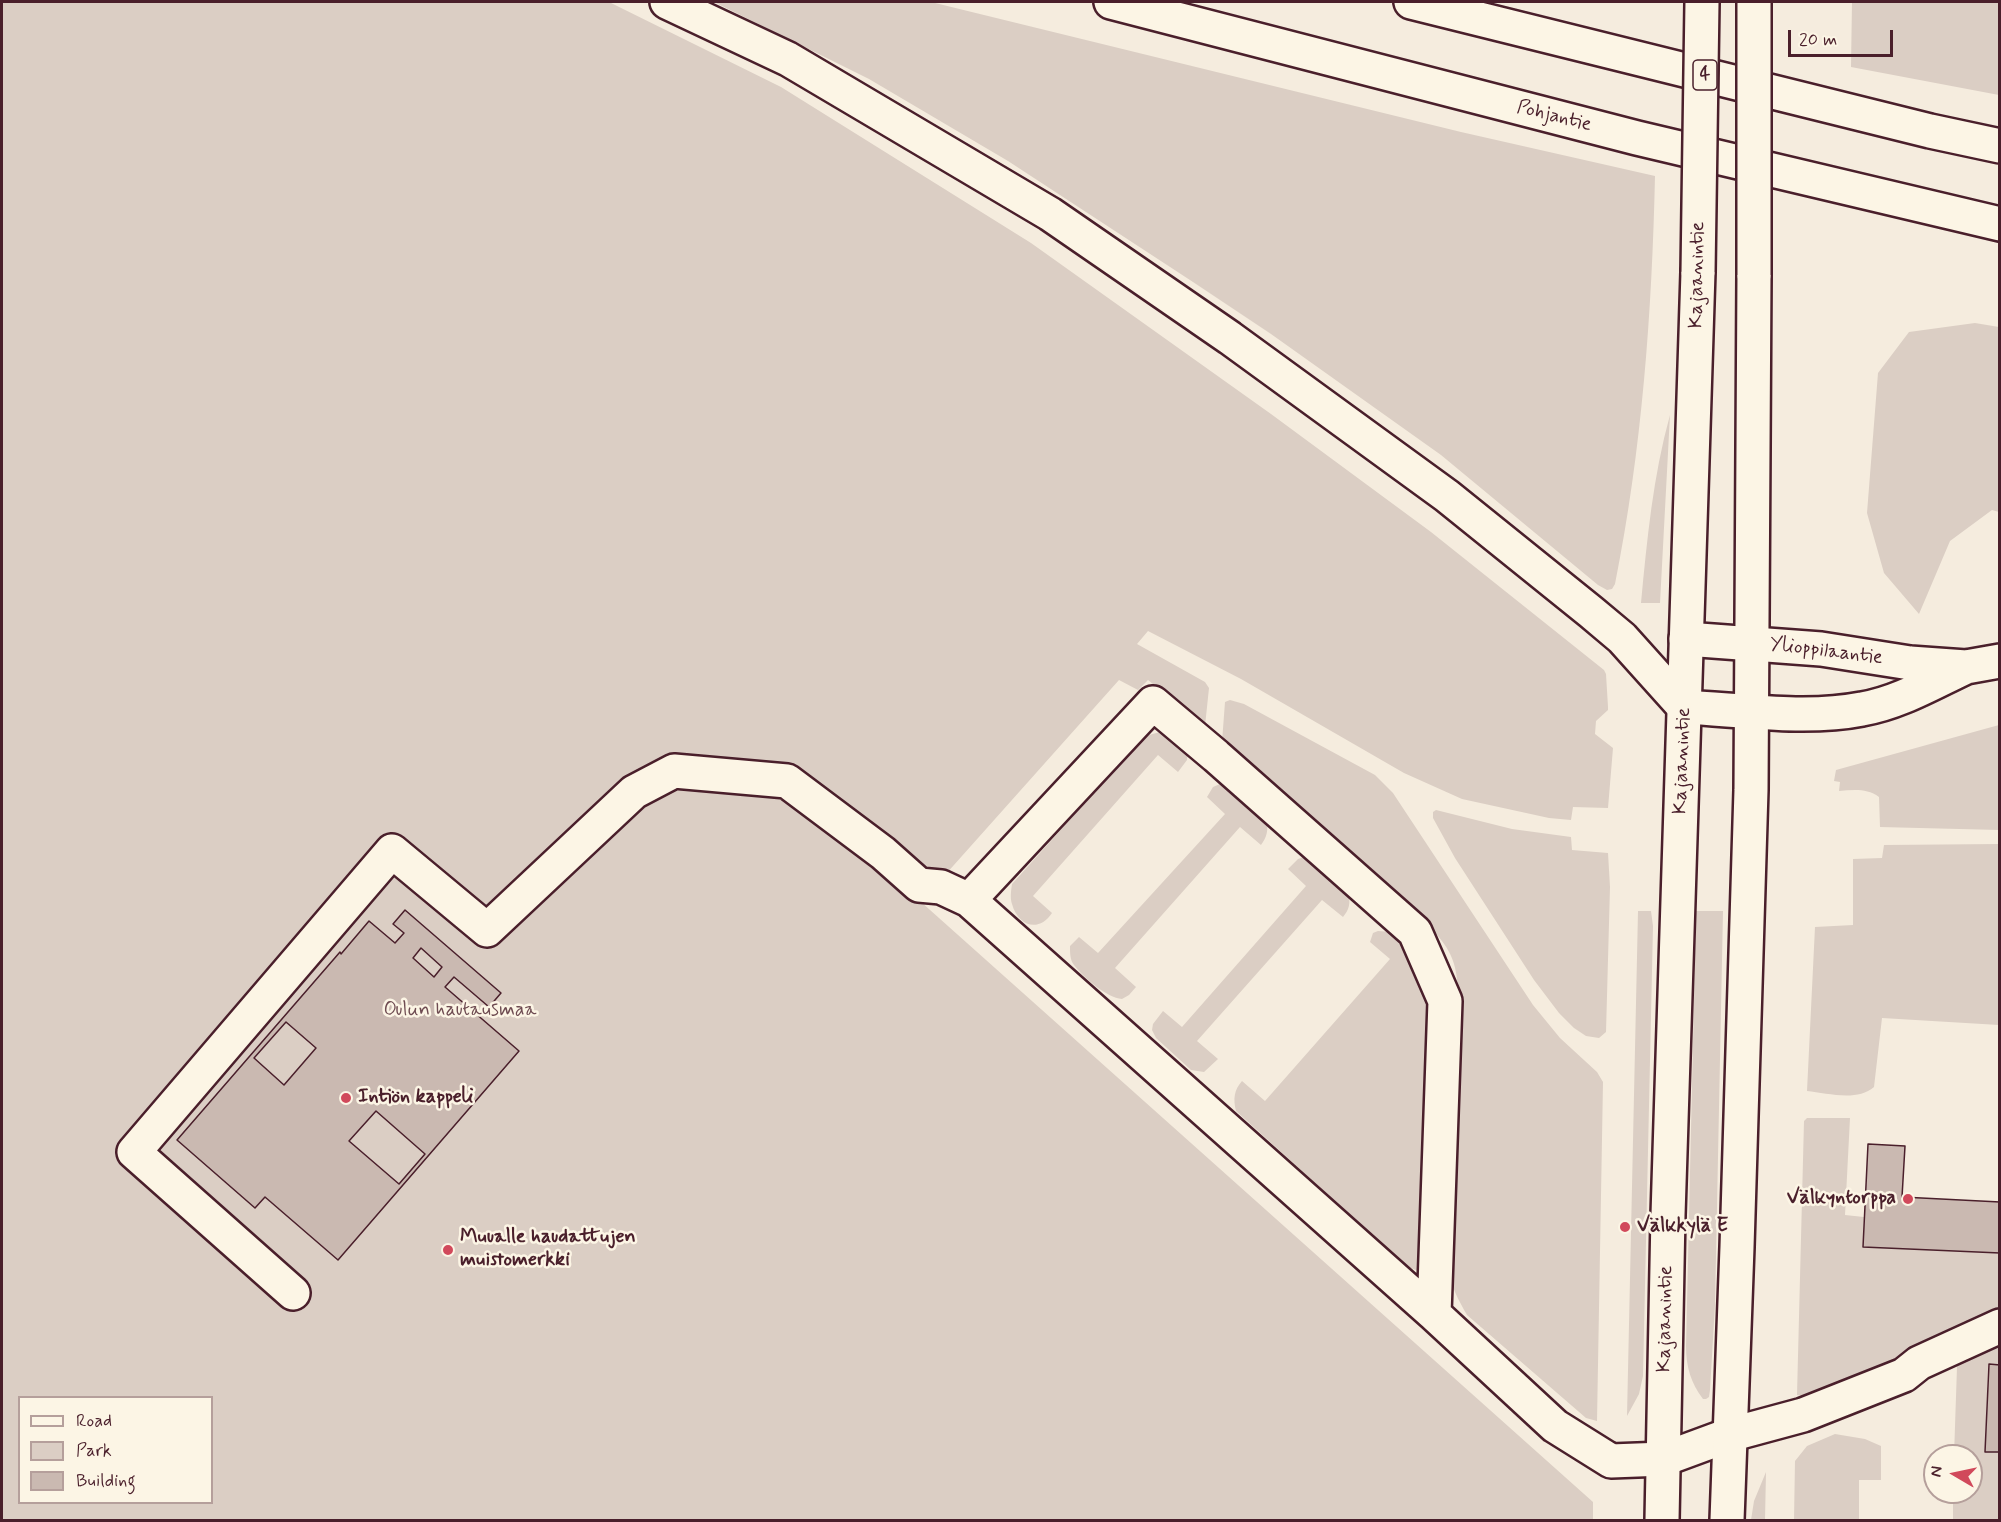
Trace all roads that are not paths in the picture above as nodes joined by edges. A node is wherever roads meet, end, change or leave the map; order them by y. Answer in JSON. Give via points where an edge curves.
{"nodes":[{"id":1,"x":667,"y":2,"type":"edge"},
{"id":2,"x":1111,"y":2,"type":"edge"},
{"id":3,"x":1411,"y":2,"type":"edge"},
{"id":4,"x":1702,"y":2,"type":"edge"},
{"id":5,"x":1754,"y":2,"type":"edge"},
{"id":6,"x":2000,"y":146,"type":"edge"},
{"id":7,"x":2000,"y":224,"type":"edge"},
{"id":8,"x":1686,"y":639,"type":"junction"},
{"id":9,"x":1750,"y":643,"type":"junction"},
{"id":10,"x":2000,"y":661,"type":"edge"},
{"id":11,"x":1966,"y":667,"type":"junction"},
{"id":12,"x":1684,"y":707,"type":"junction"},
{"id":13,"x":1750,"y":710,"type":"junction"},
{"id":14,"x":969,"y":900,"type":"junction"},
{"id":15,"x":293,"y":1293,"type":"dead end"},
{"id":16,"x":1434,"y":1314,"type":"junction"},
{"id":17,"x":2000,"y":1326,"type":"edge"},
{"id":18,"x":1729,"y":1435,"type":"junction"},
{"id":19,"x":1664,"y":1459,"type":"junction"},
{"id":20,"x":1662,"y":1521,"type":"edge"},
{"id":21,"x":1727,"y":1521,"type":"edge"}],
"edges":[{"from":1,"to":12,"type":"main road","via":[[788,59],[1040,208],[1221,332],[1447,496],[1591,612],[1622,638]]},
{"from":2,"to":7,"type":"main road","name":"Pohjantie","via":[[1637,138]]},
{"from":3,"to":6,"type":"main road","number":"4"},
{"from":4,"to":8,"type":"main road","name":"Kajaanintie","bridge":true},
{"from":5,"to":9,"type":"main road","bridge":true},
{"from":8,"to":9,"type":"main road","name":"Ylioppilaantie"},
{"from":8,"to":12,"type":"main road","name":"Kajaanintie"},
{"from":9,"to":11,"type":"main road","name":"Ylioppilaantie"},
{"from":9,"to":13,"type":"main road"},
{"from":10,"to":11,"type":"main road","name":"Ylioppilaantie"},
{"from":11,"to":13,"type":"main road","name":"Ylioppilaantie","via":[[1908,695],[1864,709],[1821,714]]},
{"from":12,"to":13,"type":"main road","name":"Ylioppilaantie"},
{"from":12,"to":19,"type":"main road","name":"Kajaanintie"},
{"from":13,"to":18,"type":"main road","via":[[1745,988]]},
{"from":14,"to":15,"type":"main road","via":[[941,887],[919,885],[883,853],[787,782],[674,771],[634,792],[487,930],[392,851],[134,1152]]},
{"from":14,"to":16,"type":"main road"},
{"from":14,"to":16,"type":"main road","via":[[1153,703],[1414,932],[1445,1001]]},
{"from":16,"to":19,"type":"main road","via":[[1555,1426],[1611,1461]]},
{"from":17,"to":18,"type":"main road","via":[[1919,1363],[1904,1375],[1803,1415]]},
{"from":18,"to":19,"type":"main road"},
{"from":18,"to":21,"type":"main road"},
{"from":19,"to":20,"type":"main road","name":"Kajaanintie"}]}
